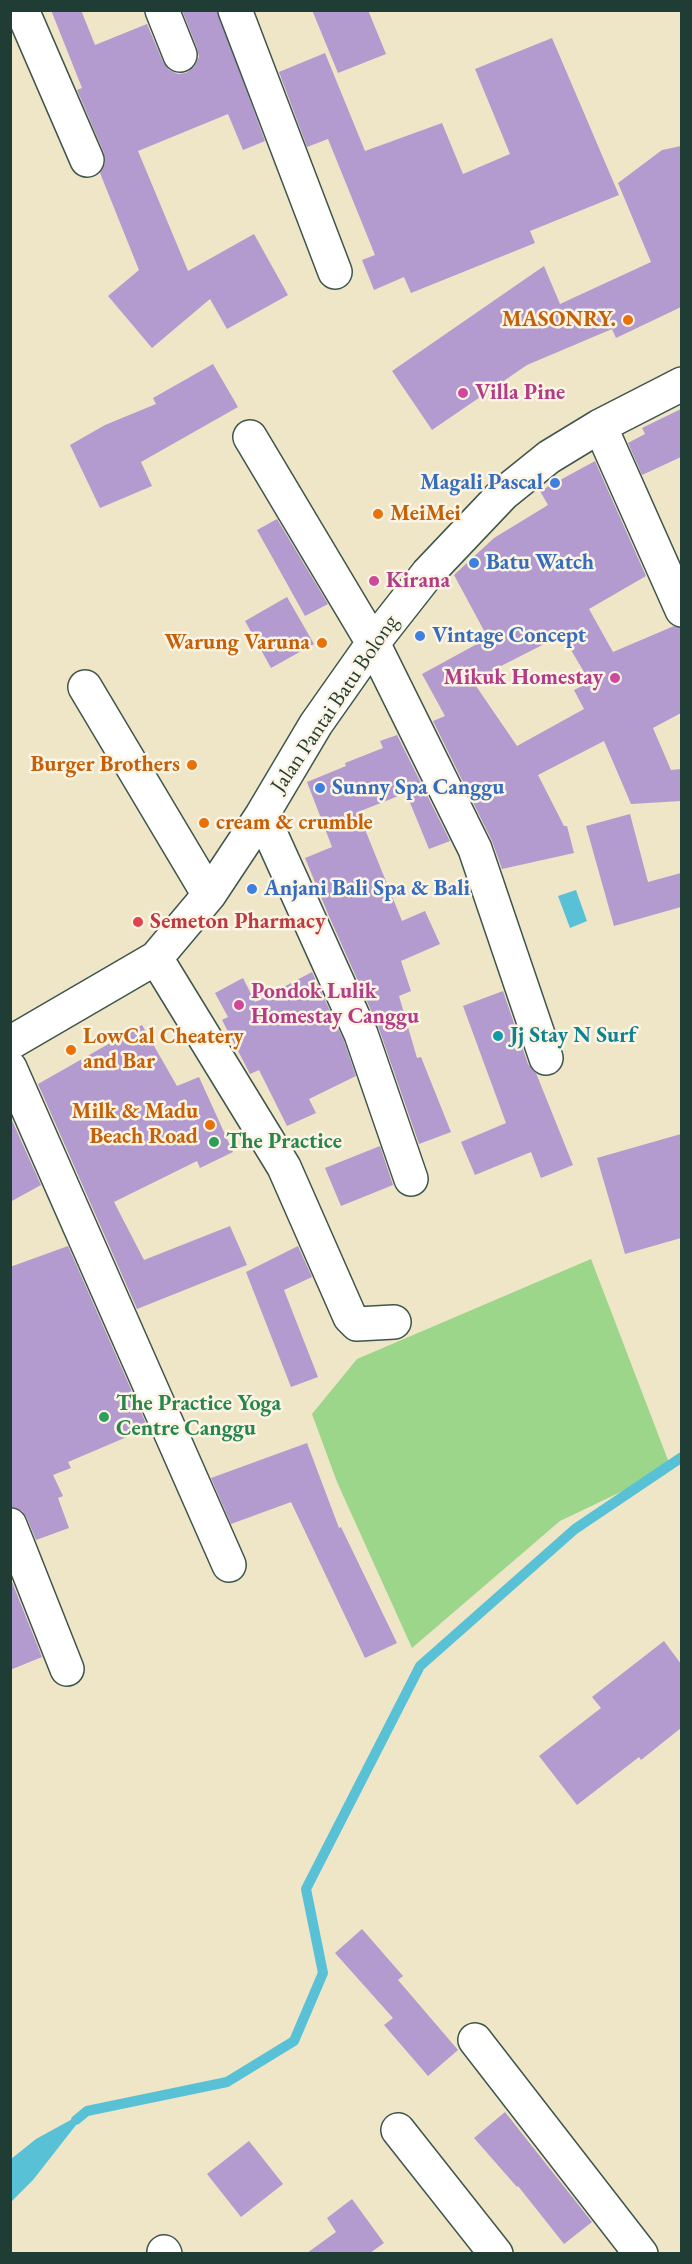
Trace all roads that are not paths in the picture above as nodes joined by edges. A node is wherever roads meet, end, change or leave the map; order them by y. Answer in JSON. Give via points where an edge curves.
{"nodes":[{"id":1,"x":22,"y":10,"type":"edge"},
{"id":2,"x":162,"y":10,"type":"edge"},
{"id":3,"x":235,"y":10,"type":"edge"},
{"id":4,"x":180,"y":55,"type":"dead end"},
{"id":5,"x":87,"y":160,"type":"dead end"},
{"id":6,"x":335,"y":272,"type":"dead end"},
{"id":7,"x":681,"y":384,"type":"edge"},
{"id":8,"x":600,"y":426,"type":"junction"},
{"id":9,"x":250,"y":437,"type":"dead end"},
{"id":10,"x":681,"y":610,"type":"edge"},
{"id":11,"x":372,"y":643,"type":"junction"},
{"id":12,"x":85,"y":687,"type":"dead end"},
{"id":13,"x":262,"y":815,"type":"junction"},
{"id":14,"x":209,"y":895,"type":"junction"},
{"id":15,"x":156,"y":958,"type":"junction"},
{"id":16,"x":10,"y":1043,"type":"edge"},
{"id":17,"x":546,"y":1059,"type":"dead end"},
{"id":18,"x":10,"y":1068,"type":"edge"},
{"id":19,"x":411,"y":1179,"type":"dead end"},
{"id":20,"x":394,"y":1322,"type":"dead end"},
{"id":21,"x":10,"y":1525,"type":"edge"},
{"id":22,"x":228,"y":1565,"type":"dead end"},
{"id":23,"x":67,"y":1669,"type":"dead end"},
{"id":24,"x":475,"y":2040,"type":"dead end"},
{"id":25,"x":398,"y":2130,"type":"dead end"},
{"id":26,"x":496,"y":2253,"type":"edge"},
{"id":27,"x":641,"y":2253,"type":"edge"}],
"edges":[{"from":1,"to":5,"type":"street"},
{"from":2,"to":4,"type":"street"},
{"from":3,"to":6,"type":"street"},
{"from":7,"to":8,"type":"street","name":"Jalan Pantai Batu Bolong"},
{"from":8,"to":10,"type":"street"},
{"from":8,"to":11,"type":"street","name":"Jalan Pantai Batu Bolong","via":[[549,457],[503,495],[428,573]]},
{"from":9,"to":11,"type":"street"},
{"from":11,"to":13,"type":"street","name":"Jalan Pantai Batu Bolong","via":[[316,724]]},
{"from":11,"to":17,"type":"street","via":[[475,849]]},
{"from":12,"to":14,"type":"street"},
{"from":13,"to":14,"type":"street","name":"Jalan Pantai Batu Bolong"},
{"from":13,"to":19,"type":"street","via":[[361,1034]]},
{"from":14,"to":15,"type":"street","name":"Jalan Pantai Batu Bolong"},
{"from":15,"to":16,"type":"street","name":"Jalan Pantai Batu Bolong"},
{"from":15,"to":20,"type":"street","via":[[284,1167],[350,1317],[357,1324]]},
{"from":18,"to":22,"type":"street"},
{"from":21,"to":23,"type":"street"},
{"from":24,"to":27,"type":"street"},
{"from":25,"to":26,"type":"street"}]}
